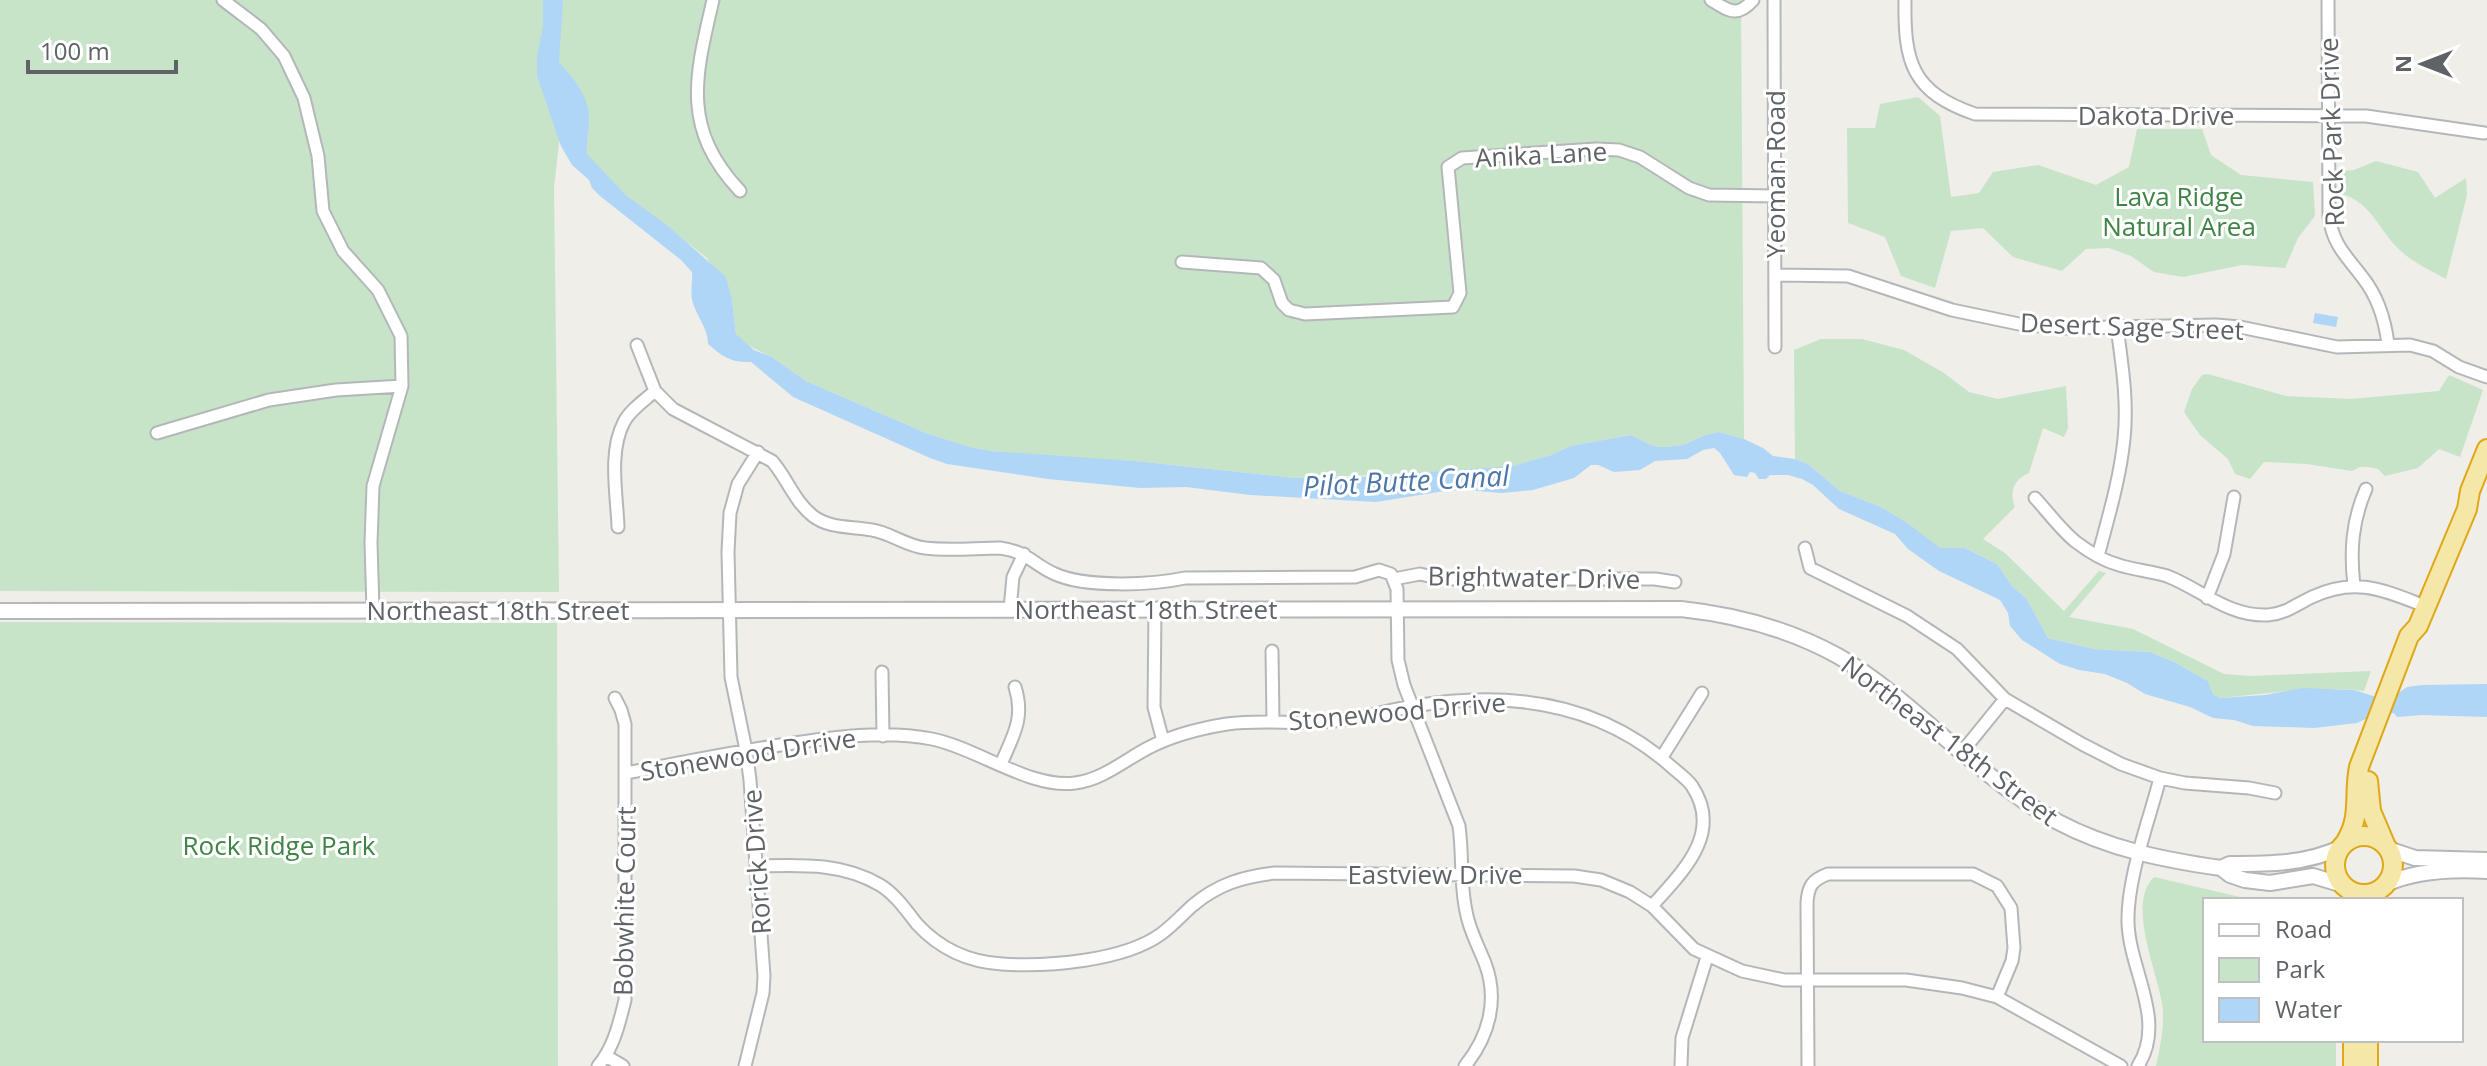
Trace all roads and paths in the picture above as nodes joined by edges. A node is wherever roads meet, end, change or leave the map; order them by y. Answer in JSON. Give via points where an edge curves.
{"nodes":[{"id":1,"x":223,"y":0,"type":"edge"},
{"id":2,"x":713,"y":0,"type":"edge"},
{"id":3,"x":1711,"y":0,"type":"edge"},
{"id":4,"x":1753,"y":0,"type":"edge"},
{"id":5,"x":1774,"y":0,"type":"edge"},
{"id":6,"x":1905,"y":0,"type":"edge"},
{"id":7,"x":2328,"y":0,"type":"edge"},
{"id":8,"x":2327,"y":115,"type":"junction"},
{"id":9,"x":2484,"y":133,"type":"dead end"},
{"id":10,"x":740,"y":191,"type":"dead end"},
{"id":11,"x":1776,"y":196,"type":"junction"},
{"id":12,"x":1182,"y":262,"type":"dead end"},
{"id":13,"x":1775,"y":275,"type":"junction"},
{"id":14,"x":2117,"y":327,"type":"junction"},
{"id":15,"x":2388,"y":344,"type":"junction"},
{"id":16,"x":637,"y":345,"type":"dead end"},
{"id":17,"x":1775,"y":347,"type":"dead end"},
{"id":18,"x":2487,"y":377,"type":"edge"},
{"id":19,"x":402,"y":386,"type":"junction"},
{"id":20,"x":655,"y":391,"type":"junction"},
{"id":21,"x":157,"y":433,"type":"dead end"},
{"id":22,"x":2487,"y":449,"type":"edge"},
{"id":23,"x":758,"y":452,"type":"junction"},
{"id":24,"x":2366,"y":489,"type":"dead end"},
{"id":25,"x":2470,"y":491,"type":"junction"},
{"id":26,"x":2234,"y":497,"type":"dead end"},
{"id":27,"x":2035,"y":498,"type":"dead end"},
{"id":28,"x":618,"y":527,"type":"dead end"},
{"id":29,"x":1805,"y":548,"type":"dead end"},
{"id":30,"x":1024,"y":554,"type":"junction"},
{"id":31,"x":2098,"y":556,"type":"junction"},
{"id":32,"x":1394,"y":579,"type":"junction"},
{"id":33,"x":1675,"y":582,"type":"dead end"},
{"id":34,"x":2354,"y":586,"type":"junction"},
{"id":35,"x":2207,"y":598,"type":"junction"},
{"id":36,"x":2417,"y":603,"type":"junction"},
{"id":37,"x":1010,"y":609,"type":"junction"},
{"id":38,"x":1155,"y":609,"type":"junction"},
{"id":39,"x":1396,"y":609,"type":"junction"},
{"id":40,"x":373,"y":610,"type":"junction"},
{"id":41,"x":729,"y":610,"type":"junction"},
{"id":42,"x":0,"y":611,"type":"edge"},
{"id":43,"x":2409,"y":636,"type":"junction"},
{"id":44,"x":1272,"y":651,"type":"dead end"},
{"id":45,"x":882,"y":672,"type":"dead end"},
{"id":46,"x":1015,"y":687,"type":"dead end"},
{"id":47,"x":1702,"y":693,"type":"dead end"},
{"id":48,"x":615,"y":698,"type":"dead end"},
{"id":49,"x":2005,"y":699,"type":"junction"},
{"id":50,"x":1414,"y":706,"type":"junction"},
{"id":51,"x":1273,"y":721,"type":"junction"},
{"id":52,"x":883,"y":736,"type":"junction"},
{"id":53,"x":1163,"y":741,"type":"junction"},
{"id":54,"x":2370,"y":743,"type":"junction"},
{"id":55,"x":746,"y":750,"type":"junction"},
{"id":56,"x":1962,"y":752,"type":"junction"},
{"id":57,"x":1662,"y":757,"type":"junction"},
{"id":58,"x":1001,"y":764,"type":"junction"},
{"id":59,"x":626,"y":773,"type":"junction"},
{"id":60,"x":2160,"y":778,"type":"junction"},
{"id":61,"x":2275,"y":793,"type":"dead end"},
{"id":62,"x":2343,"y":845,"type":"junction"},
{"id":63,"x":2387,"y":847,"type":"junction"},
{"id":64,"x":2140,"y":854,"type":"junction"},
{"id":65,"x":2487,"y":860,"type":"edge"},
{"id":66,"x":756,"y":866,"type":"junction"},
{"id":67,"x":2221,"y":868,"type":"junction"},
{"id":68,"x":2487,"y":871,"type":"edge"},
{"id":69,"x":1464,"y":874,"type":"junction"},
{"id":70,"x":2346,"y":891,"type":"edge"},
{"id":71,"x":2379,"y":891,"type":"edge"},
{"id":72,"x":1652,"y":906,"type":"junction"},
{"id":73,"x":1707,"y":957,"type":"junction"},
{"id":74,"x":1808,"y":980,"type":"junction"},
{"id":75,"x":1997,"y":997,"type":"junction"},
{"id":76,"x":2353,"y":1042,"type":"edge"},
{"id":77,"x":2368,"y":1042,"type":"edge"},
{"id":78,"x":606,"y":1056,"type":"junction"},
{"id":79,"x":598,"y":1066,"type":"edge"},
{"id":80,"x":623,"y":1066,"type":"edge"},
{"id":81,"x":745,"y":1066,"type":"edge"},
{"id":82,"x":1465,"y":1066,"type":"edge"},
{"id":83,"x":1681,"y":1066,"type":"edge"},
{"id":84,"x":1808,"y":1066,"type":"edge"},
{"id":85,"x":2121,"y":1066,"type":"edge"},
{"id":86,"x":2138,"y":1066,"type":"edge"},
{"id":87,"x":2353,"y":1066,"type":"edge"},
{"id":88,"x":2368,"y":1066,"type":"edge"}],
"edges":[{"from":1,"to":19,"type":"street","via":[[261,29],[284,56],[304,98],[318,156],[323,211],[343,251],[378,290],[401,336]]},
{"from":2,"to":10,"type":"street","via":[[697,113],[706,145]]},
{"from":3,"to":4,"type":"street","via":[[1737,12]]},
{"from":5,"to":11,"type":"street","name":"Yeoman Road"},
{"from":6,"to":8,"type":"street","name":"Dakota Drive","via":[[1905,37],[1914,69],[1931,93],[1975,114]]},
{"from":7,"to":8,"type":"street","name":"Rock Park Drive"},
{"from":8,"to":9,"type":"street","name":"Dakota Drive"},
{"from":8,"to":15,"type":"street","name":"Rock Park Drive","via":[[2332,233],[2372,291]]},
{"from":11,"to":12,"type":"street","name":"Anika Lane","via":[[1709,195],[1619,150],[1462,158],[1448,167],[1460,293],[1453,307],[1305,314],[1282,303],[1274,280],[1261,268]]},
{"from":11,"to":13,"type":"street","name":"Yeoman Road"},
{"from":13,"to":14,"type":"street","name":"Desert Sage Street","via":[[1848,276],[1952,310],[2019,324]]},
{"from":13,"to":17,"type":"street","name":"Yeoman Road"},
{"from":14,"to":15,"type":"street","name":"Desert Sage Street","via":[[2216,325],[2337,347]]},
{"from":14,"to":31,"type":"street","via":[[2124,437]]},
{"from":15,"to":18,"type":"street","name":"Desert Sage Street","via":[[2433,351]]},
{"from":16,"to":20,"type":"street"},
{"from":19,"to":21,"type":"street","via":[[269,400]]},
{"from":19,"to":40,"type":"street","via":[[373,486]]},
{"from":20,"to":23,"type":"street","name":"Brightwater Drive","via":[[673,409]]},
{"from":20,"to":28,"type":"street","via":[[625,419],[618,435]]},
{"from":22,"to":25,"type":"highway"},
{"from":23,"to":30,"type":"street","name":"Brightwater Drive","via":[[782,473],[803,507],[827,523],[884,532],[924,548],[1000,548]]},
{"from":23,"to":41,"type":"street","name":"Rorick Drive","via":[[738,484],[730,513]]},
{"from":24,"to":34,"type":"street","via":[[2352,543]]},
{"from":25,"to":36,"type":"highway","via":[[2459,503]]},
{"from":25,"to":43,"type":"highway","via":[[2434,590]]},
{"from":26,"to":35,"type":"street","via":[[2224,554]]},
{"from":27,"to":31,"type":"street","via":[[2075,541]]},
{"from":29,"to":49,"type":"street","via":[[1810,568],[1907,616],[1957,649]]},
{"from":30,"to":32,"type":"street","name":"Brightwater Drive","via":[[1051,573],[1084,582],[1355,577],[1379,570]]},
{"from":30,"to":37,"type":"street","via":[[1013,577]]},
{"from":31,"to":35,"type":"street","via":[[2166,576]]},
{"from":32,"to":33,"type":"street","name":"Brightwater Drive","via":[[1420,574],[1442,579]]},
{"from":32,"to":39,"type":"street","name":"Brightwater Drive"},
{"from":34,"to":35,"type":"street","via":[[2268,615],[2242,613]]},
{"from":34,"to":36,"type":"street"},
{"from":36,"to":43,"type":"highway"},
{"from":37,"to":38,"type":"main road","name":"Northeast 18th Street"},
{"from":37,"to":41,"type":"main road","name":"Northeast 18th Street"},
{"from":38,"to":39,"type":"main road","name":"Northeast 18th Street"},
{"from":38,"to":53,"type":"street","via":[[1154,707]]},
{"from":39,"to":50,"type":"street","name":"Brightwater Drive","via":[[1398,660]]},
{"from":39,"to":56,"type":"main road","name":"Northeast 18th Street","via":[[1681,609],[1746,619],[1841,657]]},
{"from":40,"to":41,"type":"main road","name":"Northeast 18th Street"},
{"from":40,"to":42,"type":"main road","name":"Northeast 18th Street"},
{"from":41,"to":55,"type":"street","name":"Rorick Drive","via":[[731,677]]},
{"from":43,"to":54,"type":"highway"},
{"from":44,"to":51,"type":"street"},
{"from":45,"to":52,"type":"street"},
{"from":46,"to":58,"type":"street","via":[[1020,711]]},
{"from":47,"to":57,"type":"street"},
{"from":48,"to":59,"type":"street","name":"Bobwhite Court","via":[[625,724]]},
{"from":49,"to":56,"type":"street"},
{"from":49,"to":60,"type":"street","via":[[2108,757]]},
{"from":50,"to":51,"type":"street","name":"Stonewood Drrive","via":[[1333,722]]},
{"from":50,"to":57,"type":"street","name":"Stonewood Drrive","via":[[1473,700],[1549,704],[1614,727]]},
{"from":50,"to":69,"type":"street","name":"Brightwater Drive","via":[[1459,826]]},
{"from":51,"to":53,"type":"street","name":"Stonewood Drrive","via":[[1225,725]]},
{"from":52,"to":55,"type":"street","name":"Stonewood Drrive"},
{"from":52,"to":58,"type":"street","name":"Stonewood Drrive","via":[[931,739]]},
{"from":53,"to":58,"type":"street","name":"Stonewood Drrive","via":[[1095,778],[1074,783],[1036,779]]},
{"from":54,"to":62,"type":"highway","via":[[2359,767],[2356,820]]},
{"from":54,"to":63,"type":"highway","via":[[2371,811]]},
{"from":55,"to":59,"type":"street","name":"Stonewood Drrive"},
{"from":55,"to":66,"type":"street","name":"Rorick Drive"},
{"from":56,"to":64,"type":"main road","name":"Northeast 18th Street","via":[[2058,822]]},
{"from":57,"to":72,"type":"street","name":"Stonewood Drrive","via":[[1692,785],[1703,827],[1686,869]]},
{"from":59,"to":78,"type":"street","name":"Bobwhite Court","via":[[625,1000]]},
{"from":60,"to":61,"type":"street"},
{"from":60,"to":64,"type":"street"},
{"from":62,"to":63,"type":"highway","via":[[2370,836]]},
{"from":62,"to":67,"type":"main road","name":"Northeast 18th Street","via":[[2319,858]]},
{"from":62,"to":70,"type":"highway","via":[[2335,865]]},
{"from":63,"to":65,"type":"main road","via":[[2415,858]]},
{"from":63,"to":71,"type":"highway","via":[[2392,874]]},
{"from":64,"to":67,"type":"main road","name":"Northeast 18th Street"},
{"from":64,"to":86,"type":"street","via":[[2128,923],[2149,1025]]},
{"from":66,"to":69,"type":"street","name":"Eastview Drive","via":[[813,865],[859,874],[883,887],[941,946],[959,956],[1038,965],[1132,948],[1160,935],[1210,891],[1251,876]]},
{"from":66,"to":81,"type":"street","name":"Rorick Drive","via":[[763,984]]},
{"from":67,"to":70,"type":"main road","name":"Northeast 18th Street","via":[[2245,880],[2270,883],[2313,876]]},
{"from":68,"to":71,"type":"main road","via":[[2422,873],[2399,878]]},
{"from":69,"to":72,"type":"street","name":"Eastview Drive","via":[[1601,880]]},
{"from":69,"to":82,"type":"street","name":"Brightwater Drive","via":[[1467,920],[1486,964],[1492,1002],[1483,1039]]},
{"from":70,"to":71,"type":"highway"},
{"from":72,"to":73,"type":"street","name":"Eastview Drive"},
{"from":73,"to":74,"type":"street","name":"Eastview Drive","via":[[1766,977]]},
{"from":73,"to":83,"type":"street","via":[[1682,1038]]},
{"from":74,"to":75,"type":"street","name":"Eastview Drive","via":[[1921,981]]},
{"from":74,"to":75,"type":"street","via":[[1808,888],[1816,878],[1973,874],[1997,886],[2011,908],[2012,961]]},
{"from":74,"to":84,"type":"street"},
{"from":75,"to":85,"type":"street","name":"Eastview Drive"},
{"from":76,"to":87,"type":"highway"},
{"from":77,"to":88,"type":"highway"},
{"from":78,"to":79,"type":"street","name":"Bobwhite Court"},
{"from":78,"to":80,"type":"street"}]}
